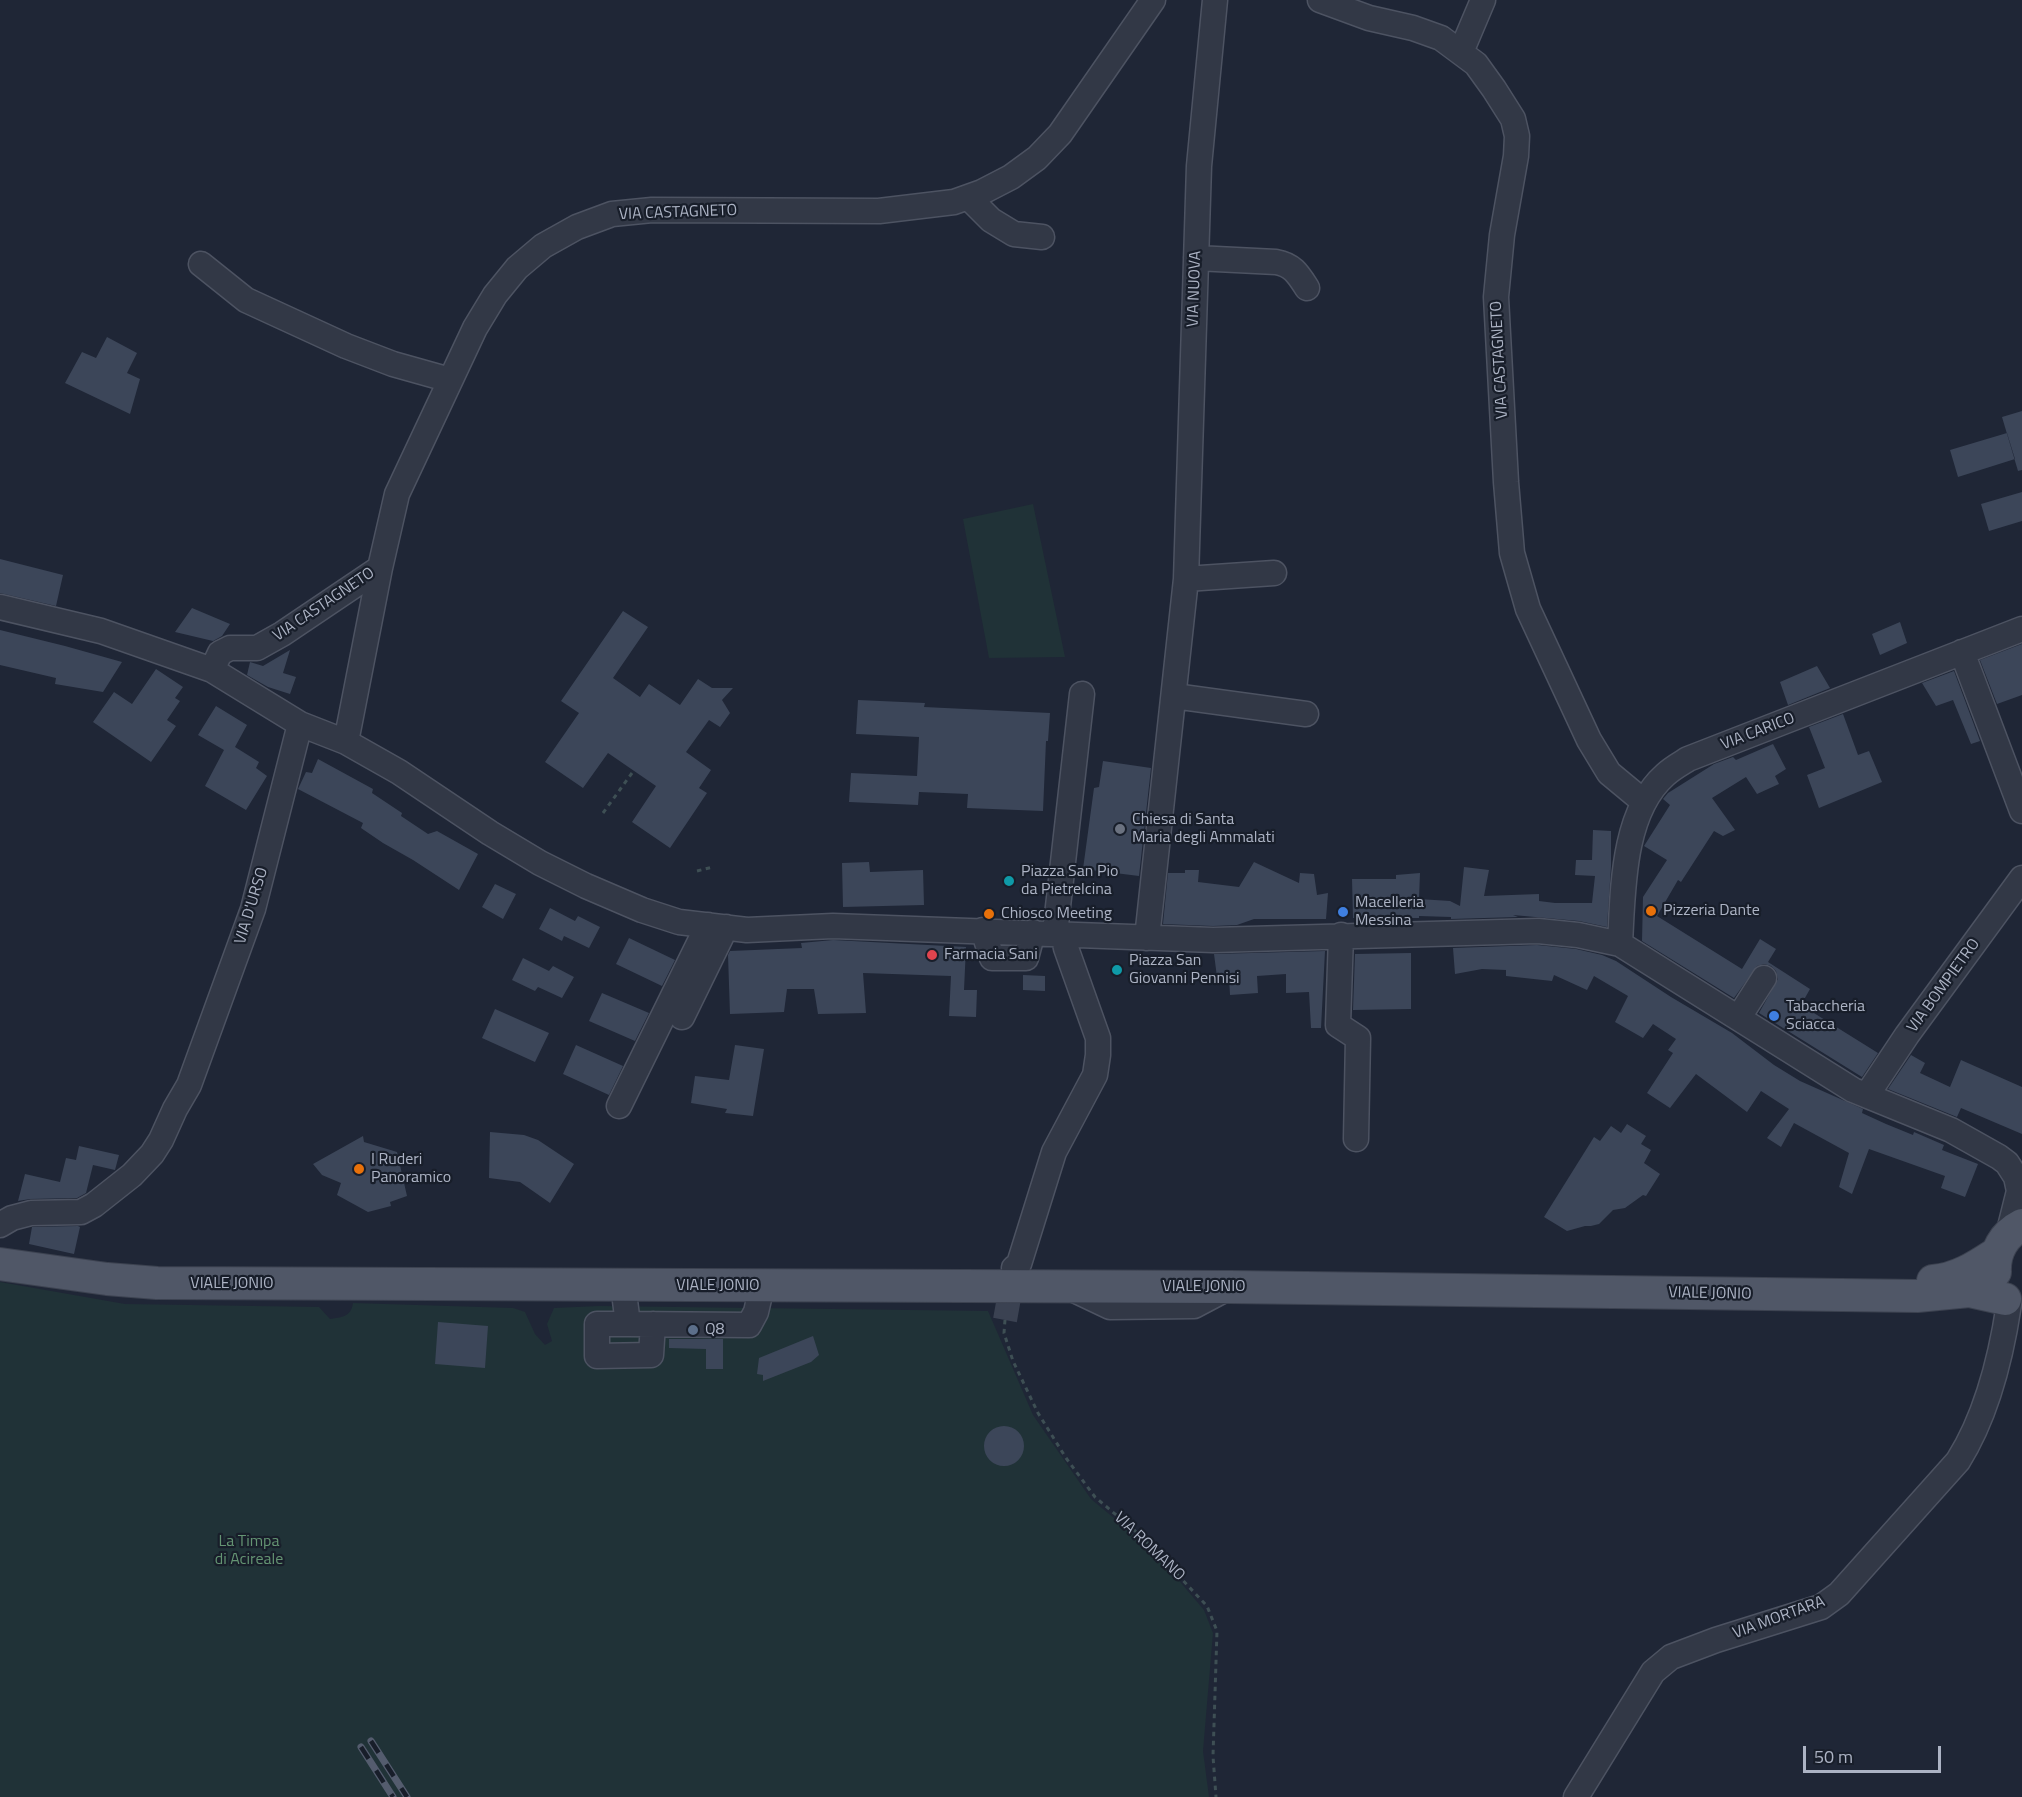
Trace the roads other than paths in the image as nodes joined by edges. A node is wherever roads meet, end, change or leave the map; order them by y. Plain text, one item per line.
1 (1153, 0) edge
2 (1215, 0) edge
3 (1320, 0) edge
4 (1483, 0) edge
5 (1461, 52) junction
6 (968, 197) junction
7 (1042, 237) dead end
8 (1196, 258) junction
9 (201, 264) dead end
10 (1307, 288) dead end
11 (450, 380) junction
12 (380, 568) junction
13 (1274, 573) dead end
14 (1186, 579) junction
15 (0, 606) edge
16 (2022, 629) edge
17 (1962, 652) junction
18 (212, 669) junction
19 (1082, 694) dead end
20 (1174, 696) junction
21 (1306, 714) dead end
22 (300, 723) junction
23 (346, 742) junction
24 (1644, 802) junction
25 (2022, 811) edge
26 (2022, 878) edge
27 (717, 926) junction
28 (1050, 932) junction
29 (1341, 935) junction
30 (1147, 938) junction
31 (1620, 944) junction
32 (1764, 978) dead end
33 (682, 1017) dead end
34 (1738, 1017) junction
35 (1867, 1095) junction
36 (619, 1106) dead end
37 (1951, 1130) junction
38 (1356, 1139) dead end
39 (2022, 1160) edge
40 (0, 1225) edge
41 (2009, 1238) edge
42 (8, 1263) edge
43 (1014, 1268) tunnel mouth
44 (622, 1285) junction
45 (762, 1286) junction
46 (1413, 1290) junction
47 (2015, 1311) edge
48 (628, 1324) junction
49 (653, 1324) junction
50 (1576, 1797) edge

1 - 6 street, VIA CASTAGNETO
2 - 8 street, VIA NUOVA
3 - 5 street, VIA CASTAGNETO
4 - 5 street
5 - 24 street, VIA CASTAGNETO
6 - 7 street
6 - 11 street, VIA CASTAGNETO
8 - 10 street
8 - 14 street, VIA NUOVA
9 - 11 street
11 - 12 street, VIA CASTAGNETO
12 - 18 street, VIA CASTAGNETO
12 - 23 street
13 - 14 street
14 - 20 street, VIA NUOVA
15 - 18 street
16 - 17 street, VIA CARICO
17 - 24 street, VIA CARICO
17 - 25 street
18 - 22 street
19 - 28 street
20 - 21 street
20 - 30 street, VIA NUOVA
22 - 23 street
22 - 40 street, VIA D'URSO
23 - 27 street
24 - 31 street, VIA CARICO
26 - 35 street, VIA BOMPIETRO
27 - 28 street
27 - 33 street
27 - 36 street
28 - 30 street
28 - 43 street
29 - 30 street
29 - 31 street
29 - 38 street
31 - 34 street
32 - 34 street
34 - 35 street
35 - 37 street
37 - 39 street
37 - 41 street
41 - 46 main road, VIALE JONIO
41 - 47 main road
42 - 44 main road, VIALE JONIO
44 - 45 main road, VIALE JONIO
44 - 48 street
45 - 46 main road, VIALE JONIO
45 - 49 street
46 - 47 main road, VIALE JONIO
47 - 50 street, VIA MORTARA
48 - 49 street
48 - 49 street

